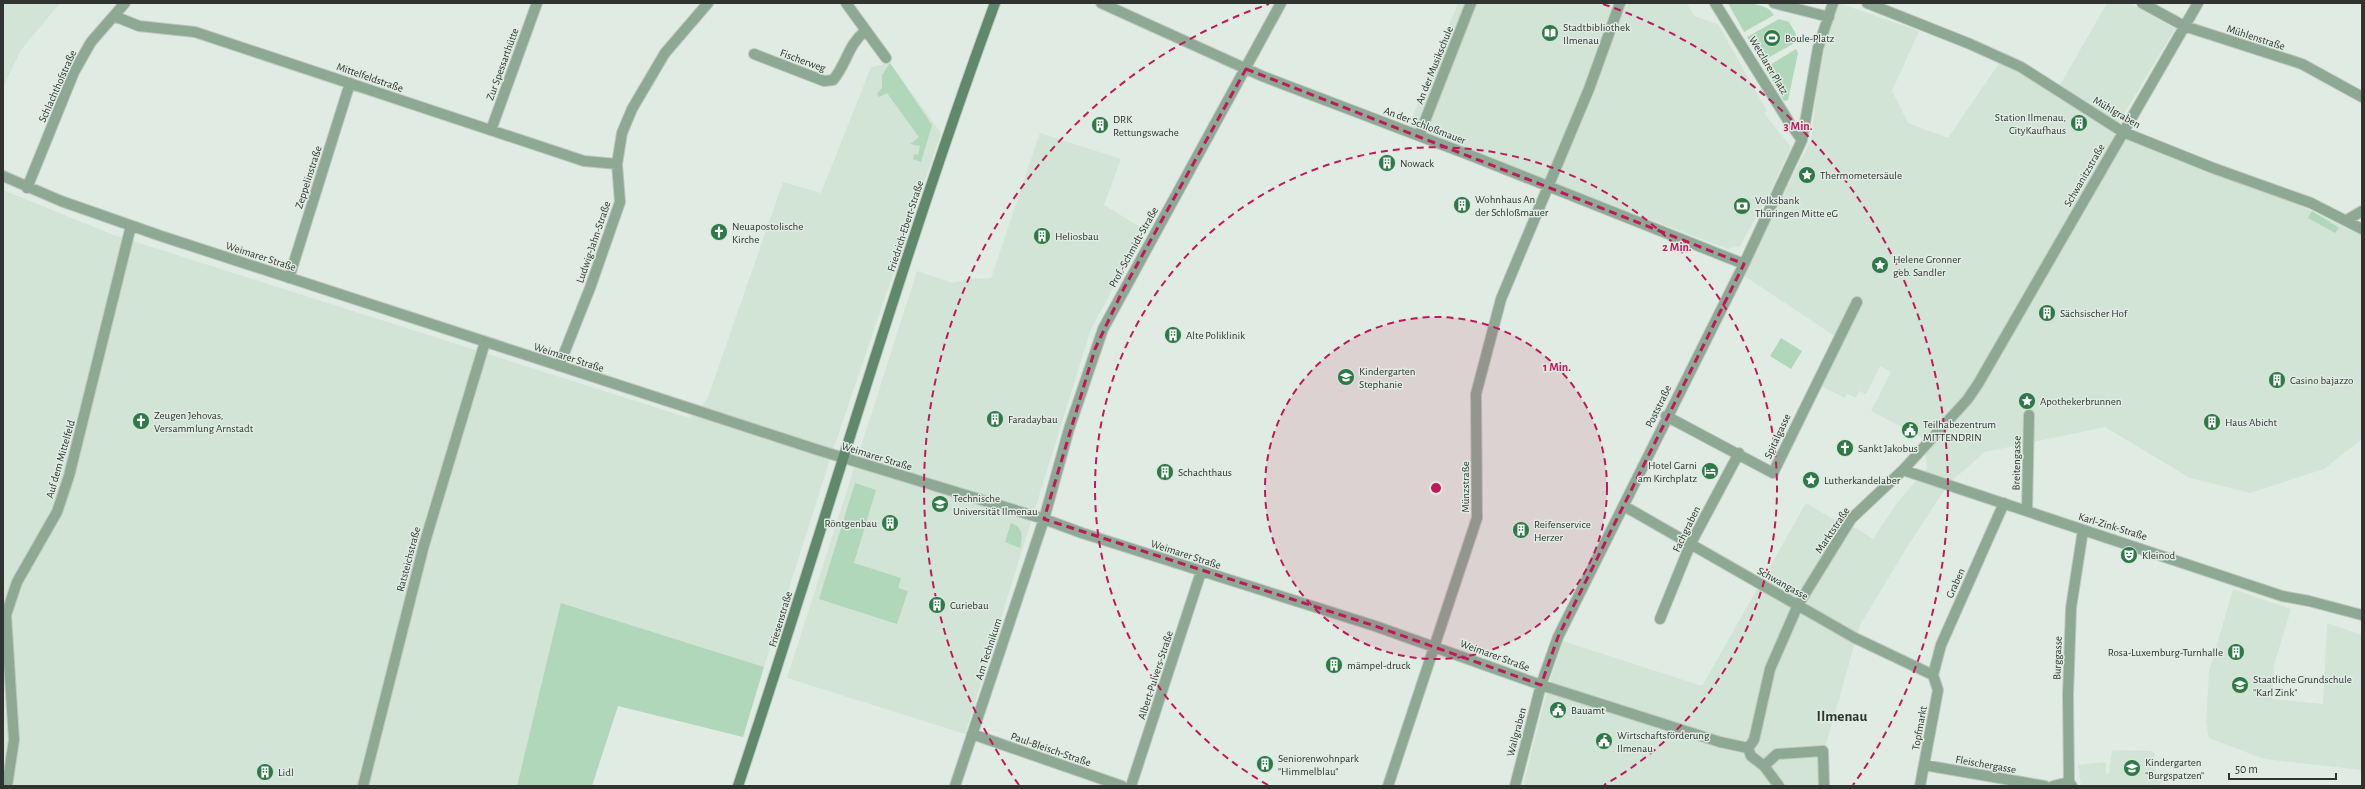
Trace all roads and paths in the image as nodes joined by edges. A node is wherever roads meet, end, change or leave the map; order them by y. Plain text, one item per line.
1 (125, 3) edge
2 (708, 3) edge
3 (846, 3) edge
4 (995, 3) edge
5 (1101, 3) edge
6 (1281, 3) edge
7 (1471, 3) edge
8 (1620, 3) edge
9 (1715, 3) edge
10 (1774, 3) edge
11 (1833, 3) edge
12 (1866, 3) edge
13 (2142, 3) edge
14 (2198, 3) edge
15 (533, 4) edge
16 (114, 16) junction
17 (1829, 17) junction
18 (2184, 26) junction
19 (865, 31) junction
20 (754, 54) dead end
21 (886, 58) dead end
22 (1246, 68) junction
23 (350, 83) junction
24 (2362, 97) edge
25 (492, 130) junction
26 (2123, 132) junction
27 (1419, 136) junction
28 (1802, 140) junction
29 (617, 164) junction
30 (3, 176) edge
31 (1549, 187) junction
32 (27, 188) junction
33 (2362, 211) edge
34 (2347, 220) junction
35 (131, 226) junction
36 (2362, 229) edge
37 (1744, 264) junction
38 (290, 278) junction
39 (1857, 302) dead end
40 (485, 342) junction
41 (1992, 360) joint
42 (559, 366) junction
43 (2029, 415) dead end
44 (1666, 416) junction
45 (1740, 453) junction
46 (842, 458) junction
47 (1903, 470) junction
48 (2004, 503) junction
49 (1624, 506) junction
50 (2027, 511) junction
51 (1044, 519) junction
52 (2083, 530) junction
53 (1690, 545) junction
54 (1201, 572) junction
55 (1798, 605) junction
56 (2362, 615) edge
57 (1660, 619) dead end
58 (1434, 646) junction
59 (1934, 675) junction
60 (1541, 685) junction
61 (972, 734) junction
62 (1748, 748) junction
63 (1924, 765) junction
64 (1764, 766) junction
65 (2070, 784) edge
66 (7, 786) edge
67 (363, 786) edge
68 (738, 786) edge
69 (955, 786) edge
70 (1122, 786) edge
71 (1131, 786) edge
72 (1388, 786) edge
73 (1515, 786) edge
74 (1778, 786) edge
75 (1824, 786) edge
76 (1920, 786) edge
77 (2045, 786) edge
78 (2053, 786) edge

1 - 16 street, Schlachthofstraße
2 - 29 street, Ludwig-Jahn-Straße
3 - 19 street
4 - 46 main road, Friedrich-Ebert-Straße
5 - 22 street, An der Schloßmauer
6 - 22 street, Prof.-Schmidt-Straße
7 - 27 street, An der Musikschule
8 - 31 street, Münzstraße
9 - 28 street, Wetzlarer Platz
10 - 17 street
11 - 17 street, Poststraße
12 - 26 street, Mühlgraben
13 - 18 street, Mühlenstraße
14 - 18 street, Schwanitzstraße
15 - 25 street, Zur Spessarthütte
16 - 23 street, Mittelfeldstraße
16 - 32 street, Schlachthofstraße
17 - 28 street, Poststraße
18 - 24 street, Mühlenstraße
18 - 26 street, Schwanitzstraße
19 - 20 street, Fischerweg
19 - 21 street
22 - 27 street, An der Schloßmauer
22 - 51 street, Prof.-Schmidt-Straße
23 - 25 street, Mittelfeldstraße
23 - 38 street, Zeppelinstraße
25 - 29 street, Mittelfeldstraße
26 - 34 street, Mühlgraben
26 - 41 street, Schwanitzstraße
27 - 31 street, An der Schloßmauer
28 - 37 street, Poststraße
29 - 42 street, Ludwig-Jahn-Straße
30 - 32 street, Weimarer Straße
31 - 37 street, An der Schloßmauer
31 - 58 street, Münzstraße
32 - 35 street, Weimarer Straße
33 - 34 street
34 - 36 street, Mühlgraben
35 - 38 street, Weimarer Straße
35 - 66 street, Auf dem Mittelfeld
37 - 44 street, Poststraße
38 - 40 street, Weimarer Straße
39 - 45 street, Spitalgasse
40 - 42 street, Weimarer Straße
40 - 67 street, Ratsteichstraße
41 - 47 street, Marktstraße
42 - 46 street, Weimarer Straße
43 - 50 street, Breitengasse
44 - 45 street, Spitalgasse
44 - 49 street, Poststraße
45 - 53 street, Fachgraben
46 - 51 street, Weimarer Straße
46 - 68 main road, Friesenstraße
47 - 48 street, Karl-Zink-Straße
47 - 55 street, Marktstraße
48 - 50 street, Karl-Zink-Straße
48 - 59 street, Graben
49 - 53 street, Schwangasse
49 - 60 street, Poststraße
50 - 52 street, Karl-Zink-Straße
51 - 54 street, Weimarer Straße
51 - 61 street, Am Technikum
52 - 56 street, Karl-Zink-Straße
52 - 65 street, Burggasse
53 - 55 street, Schwangasse
53 - 57 street, Fachgraben
54 - 58 street, Weimarer Straße
54 - 71 street, Albert-Pulvers-Straße
55 - 59 street, Schwangasse
55 - 62 street, Marktstraße
58 - 60 street, Weimarer Straße
58 - 72 street, Münzstraße
59 - 63 street, Topfmarkt
60 - 62 street, Weimarer Straße
60 - 73 street, Wallgraben
61 - 69 street, Am Technikum
61 - 70 street, Paul-Bleisch-Straße
62 - 64 street
63 - 76 street, Topfmarkt
63 - 77 street, Fleischergasse
64 - 74 street
64 - 75 street
65 - 78 street

